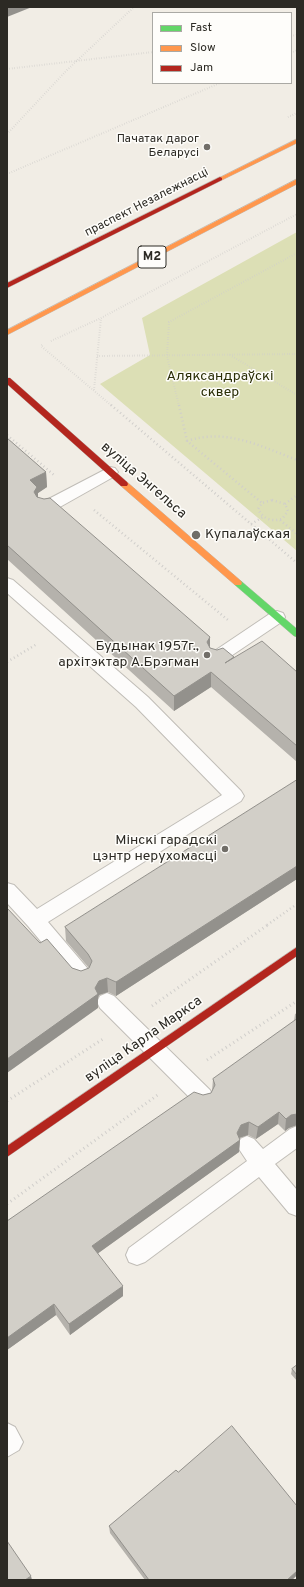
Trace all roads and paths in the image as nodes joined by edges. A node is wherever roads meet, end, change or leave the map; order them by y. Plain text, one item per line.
1 (134, 7) edge
2 (152, 52) edge
3 (77, 61) junction
4 (7, 69) edge
5 (218, 84) edge
6 (7, 134) edge
7 (297, 141) edge
8 (7, 174) edge
9 (297, 181) edge
10 (297, 214) edge
11 (297, 253) edge
12 (7, 286) edge
13 (101, 318) junction
14 (7, 333) edge
15 (297, 354) edge
16 (229, 355) junction
17 (98, 356) junction
18 (166, 356) junction
19 (7, 380) edge
20 (94, 391) junction
21 (297, 395) edge
22 (7, 435) edge
23 (187, 441) junction
24 (297, 460) edge
25 (110, 472) junction
26 (73, 492) junction
27 (297, 495) edge
28 (262, 503) junction
29 (285, 504) junction
30 (45, 508) edge
31 (263, 518) junction
32 (280, 520) junction
33 (251, 524) junction
34 (297, 534) edge
35 (297, 563) edge
36 (7, 584) edge
37 (277, 617) junction
38 (60, 630) junction
39 (297, 634) edge
40 (248, 637) junction
41 (216, 658) edge
42 (7, 662) edge
43 (7, 891) edge
44 (297, 904) edge
45 (34, 920) junction
46 (297, 951) edge
47 (81, 975) edge
48 (297, 1001) edge
49 (107, 1002) dead end
50 (129, 1023) junction
51 (156, 1048) junction
52 (183, 1076) junction
53 (203, 1098) edge
54 (7, 1101) edge
55 (297, 1136) edge
56 (247, 1146) dead end
57 (7, 1152) edge
58 (261, 1163) junction
59 (7, 1204) edge
60 (297, 1206) edge
61 (137, 1255) dead end
62 (7, 1435) edge
63 (7, 1445) edge

1 - 3 path
2 - 3 path
3 - 4 path
3 - 6 path
5 - 8 path
7 - 12 main road, праспект Незалежнасці
9 - 14 main road, М2
10 - 13 path
11 - 18 path
13 - 17 path
13 - 20 path
15 - 16 path
16 - 18 path
16 - 21 path
17 - 18 path
17 - 20 path
18 - 23 path
19 - 25 main road, вуліца Энгельса
20 - 33 path
22 - 26 path
23 - 24 path
23 - 28 path
25 - 26 lane
25 - 37 main road, вуліца Энгельса
26 - 30 lane
26 - 40 path
27 - 29 path
28 - 29 path
28 - 31 path
29 - 32 path
31 - 32 path
31 - 33 path
32 - 34 path
33 - 35 path
36 - 38 lane
37 - 39 main road, вуліца Энгельса
37 - 40 lane
38 - 42 path
38 - 45 lane
40 - 41 lane
43 - 45 lane
44 - 50 path
45 - 47 lane
46 - 51 main road, вуліца Карла Маркса
48 - 52 path
49 - 50 lane
50 - 51 lane
50 - 54 path
51 - 52 lane
51 - 57 main road, вуліца Карла Маркса
52 - 53 lane
52 - 59 path
55 - 58 lane
56 - 58 lane
58 - 60 lane
58 - 61 lane
62 - 63 lane

